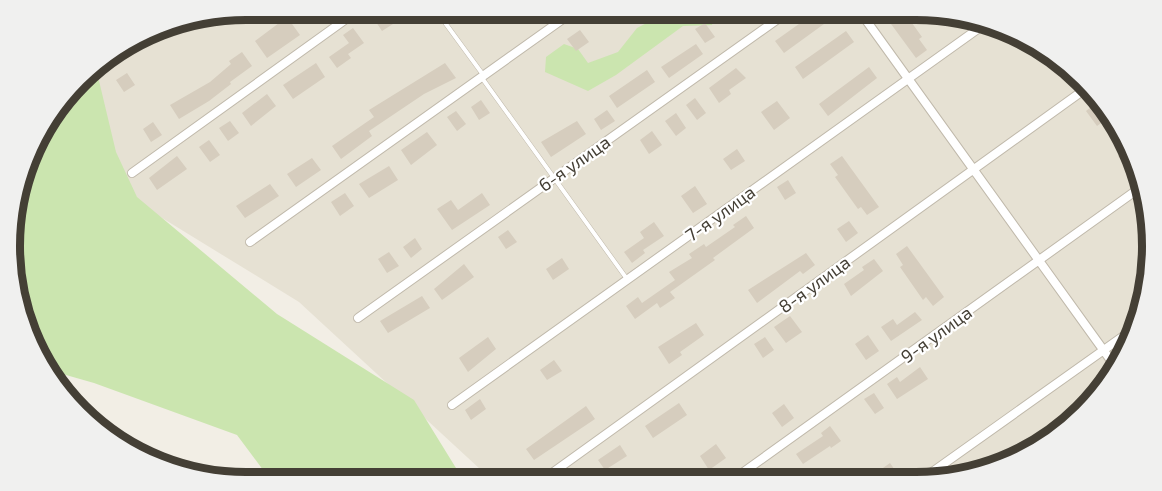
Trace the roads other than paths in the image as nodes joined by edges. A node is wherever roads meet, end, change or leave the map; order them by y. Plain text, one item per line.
1 (345, 20) edge
2 (443, 20) edge
3 (561, 20) edge
4 (777, 20) edge
5 (866, 20) edge
6 (979, 28) edge
7 (482, 76) junction
8 (908, 79) junction
9 (1082, 92) edge
10 (974, 170) junction
11 (132, 172) dead end
12 (554, 178) junction
13 (1136, 191) edge
14 (250, 242) dead end
15 (1039, 260) junction
16 (627, 280) junction
17 (358, 318) dead end
18 (1123, 336) edge
19 (1104, 350) junction
20 (1111, 360) edge
21 (452, 405) dead end
22 (934, 471) edge
23 (554, 472) edge
24 (744, 472) edge

1 - 11 street
2 - 7 lane
3 - 7 street
4 - 12 street, 6-я улица
5 - 8 street
6 - 8 street, 7-я улица
7 - 12 lane
7 - 14 street
8 - 10 street
8 - 16 street, 7-я улица
9 - 10 street, 8-я улица
10 - 15 street
10 - 23 street, 8-я улица
12 - 16 lane
12 - 17 street, 6-я улица
13 - 15 street, 9-я улица
15 - 19 street
15 - 24 street, 9-я улица
16 - 21 street, 7-я улица
18 - 19 street
19 - 20 street
19 - 22 street

